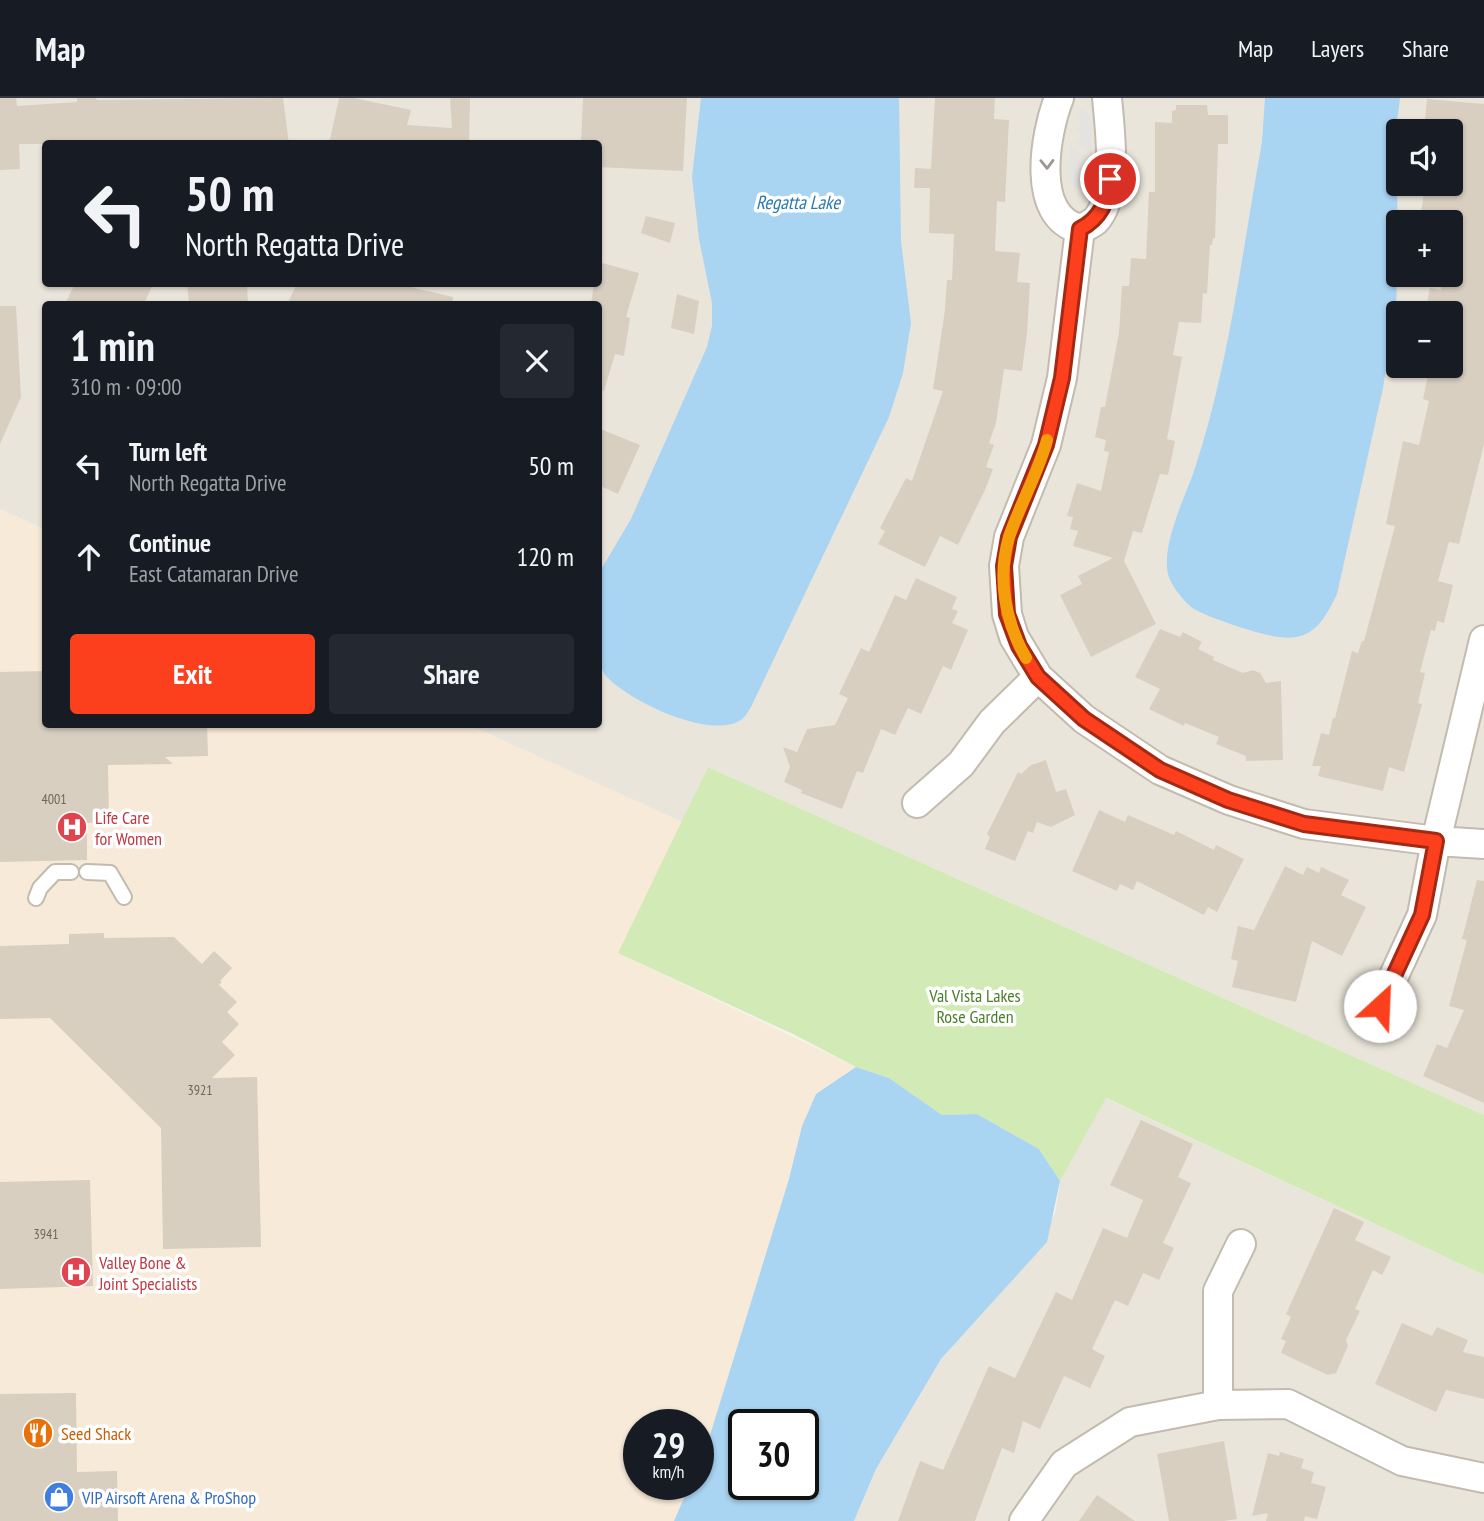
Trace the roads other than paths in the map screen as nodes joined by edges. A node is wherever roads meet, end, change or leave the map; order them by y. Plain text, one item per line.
1 (1059, 98) edge
2 (1107, 98) edge
3 (1080, 229) junction
4 (1484, 640) edge
5 (1038, 677) junction
6 (918, 803) dead end
7 (1436, 841) junction
8 (1484, 844) edge
9 (87, 872) dead end
10 (71, 873) dead end
11 (124, 897) dead end
12 (36, 898) dead end
13 (1380, 1006) dead end
14 (1241, 1244) dead end
15 (1218, 1405) junction
16 (1484, 1478) edge
17 (1024, 1521) edge

1 -> 3 street
2 - 3 street
3 - 5 street
4 - 7 street
5 - 6 street
5 - 7 street
7 - 8 street
7 - 13 street
9 - 11 lane
10 - 12 lane
14 - 15 street
15 - 16 street
15 - 17 street

